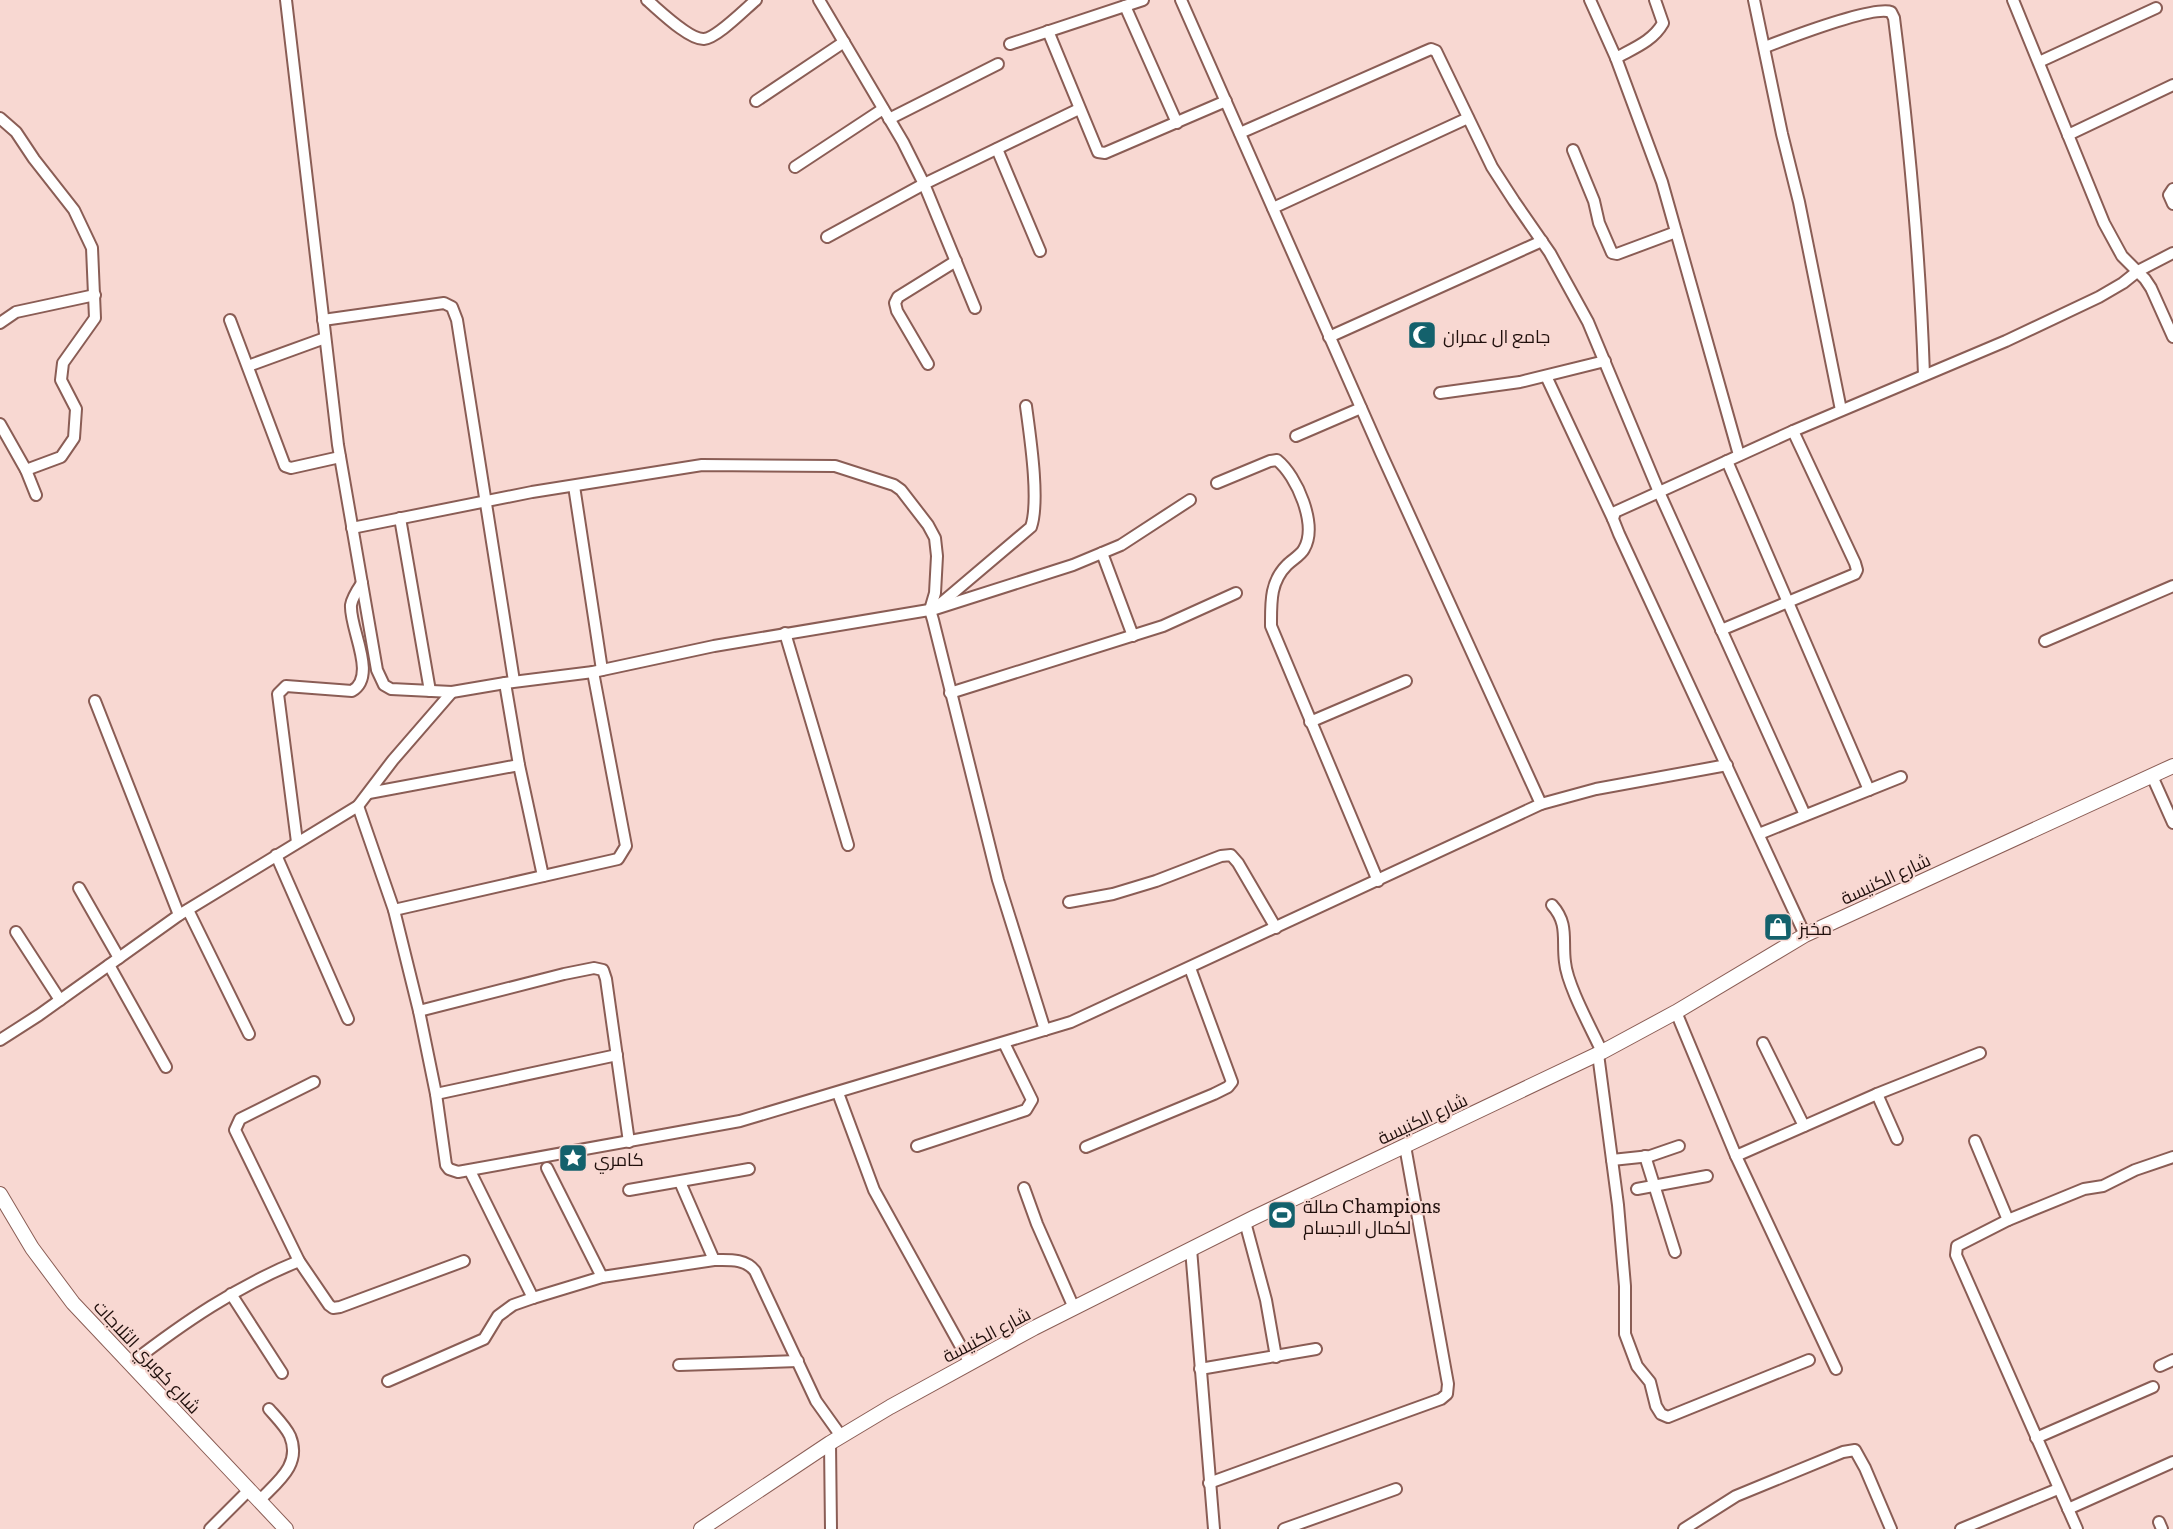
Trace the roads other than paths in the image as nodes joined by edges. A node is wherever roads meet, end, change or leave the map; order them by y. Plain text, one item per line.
1 (286, 0) edge
2 (647, 0) edge
3 (756, 0) edge
4 (819, 0) edge
5 (1143, 0) edge
6 (1181, 0) edge
7 (1590, 0) edge
8 (1655, 0) edge
9 (1754, 0) edge
10 (2013, 0) edge
11 (1125, 6) junction
12 (2156, 8) dead end
13 (1048, 31) junction
14 (844, 42) junction
15 (1010, 44) dead end
16 (1765, 47) junction
17 (1616, 58) junction
18 (2039, 62) junction
19 (998, 64) dead end
20 (2173, 85) edge
21 (756, 101) dead end
22 (1226, 101) junction
23 (1079, 109) junction
24 (886, 114) junction
25 (0, 118) edge
26 (1468, 118) junction
27 (1177, 123) junction
28 (1240, 133) junction
29 (2068, 135) junction
30 (997, 149) junction
31 (1573, 150) dead end
32 (795, 167) dead end
33 (924, 184) junction
34 (2173, 189) edge
35 (2173, 204) edge
36 (1273, 208) junction
37 (1676, 232) junction
38 (827, 237) dead end
39 (1542, 241) junction
40 (1040, 251) dead end
41 (2173, 253) edge
42 (956, 261) junction
43 (2138, 272) junction
44 (95, 295) junction
45 (975, 308) dead end
46 (230, 320) dead end
47 (323, 320) junction
48 (0, 323) edge
49 (1329, 337) junction
50 (2173, 337) edge
51 (325, 338) junction
52 (1605, 361) junction
53 (928, 364) dead end
54 (248, 366) junction
55 (1924, 375) junction
56 (1546, 376) junction
57 (1440, 393) dead end
58 (1026, 406) dead end
59 (1361, 408) junction
60 (1841, 410) junction
61 (0, 424) edge
62 (1793, 431) junction
63 (1296, 436) dead end
64 (1739, 455) junction
65 (340, 457) junction
66 (1727, 461) junction
67 (26, 470) junction
68 (1217, 483) dead end
69 (574, 486) junction
70 (1659, 492) junction
71 (36, 495) dead end
72 (1190, 500) dead end
73 (487, 501) junction
74 (400, 518) junction
75 (1613, 519) junction
76 (352, 528) junction
77 (1102, 553) junction
78 (362, 583) junction
79 (2173, 586) edge
80 (1236, 593) dead end
81 (1788, 604) junction
82 (933, 610) junction
83 (1721, 630) junction
84 (785, 633) junction
85 (1133, 636) junction
86 (2045, 641) dead end
87 (598, 671) junction
88 (1406, 681) dead end
89 (510, 682) junction
90 (430, 691) junction
91 (452, 692) junction
92 (950, 693) junction
93 (95, 701) dead end
94 (1310, 722) junction
95 (519, 765) junction
96 (1727, 765) junction
97 (2173, 766) edge
98 (2152, 776) junction
99 (1901, 777) dead end
100 (1869, 790) junction
101 (369, 793) junction
102 (1541, 804) junction
103 (358, 806) junction
104 (1805, 815) junction
105 (2173, 823) edge
106 (1759, 834) junction
107 (297, 842) junction
108 (848, 845) dead end
109 (276, 855) junction
110 (543, 876) junction
111 (1378, 880) junction
112 (79, 888) dead end
113 (1069, 902) dead end
114 (1552, 905) dead end
115 (394, 910) junction
116 (183, 913) junction
117 (1276, 928) junction
118 (16, 932) dead end
119 (1804, 934) junction
120 (119, 958) junction
121 (109, 965) junction
122 (1190, 968) junction
123 (60, 1000) junction
124 (419, 1011) junction
125 (1676, 1012) junction
126 (348, 1019) dead end
127 (1045, 1030) junction
128 (249, 1034) dead end
129 (0, 1040) edge
130 (1004, 1042) junction
131 (1763, 1043) dead end
132 (1600, 1053) junction
133 (1980, 1053) dead end
134 (617, 1055) junction
135 (166, 1067) dead end
136 (314, 1082) dead end
137 (838, 1093) junction
138 (436, 1094) junction
139 (1877, 1094) junction
140 (1804, 1126) junction
141 (1897, 1139) dead end
142 (1975, 1141) dead end
143 (629, 1142) junction
144 (917, 1146) dead end
145 (1405, 1146) junction
146 (1679, 1146) dead end
147 (1086, 1147) dead end
148 (1645, 1156) junction
149 (1736, 1156) junction
150 (2173, 1157) edge
151 (1612, 1160) junction
152 (547, 1168) dead end
153 (749, 1169) dead end
154 (470, 1171) junction
155 (1707, 1176) dead end
156 (680, 1182) junction
157 (1654, 1186) junction
158 (1024, 1188) dead end
159 (1637, 1189) dead end
160 (629, 1190) dead end
161 (0, 1194) edge
162 (2008, 1220) junction
163 (1245, 1222) junction
164 (1191, 1249) junction
165 (1675, 1252) dead end
166 (714, 1260) junction
167 (299, 1261) junction
168 (464, 1261) dead end
169 (602, 1277) junction
170 (231, 1294) junction
171 (533, 1298) junction
172 (1074, 1308) junction
173 (1316, 1349) dead end
174 (1276, 1356) junction
175 (1809, 1360) dead end
176 (2173, 1360) edge
177 (798, 1361) junction
178 (970, 1363) junction
179 (130, 1364) junction
180 (679, 1365) dead end
181 (2160, 1366) dead end
182 (1200, 1369) junction
183 (1836, 1369) dead end
184 (282, 1373) dead end
185 (388, 1381) dead end
186 (2152, 1387) dead end
187 (269, 1409) dead end
188 (2036, 1438) junction
189 (836, 1439) junction
190 (2173, 1462) edge
191 (1209, 1483) junction
192 (2058, 1489) junction
193 (1396, 1490) dead end
194 (254, 1496) junction
195 (2068, 1509) junction
196 (210, 1529) edge
197 (286, 1529) edge
198 (701, 1529) edge
199 (831, 1529) edge
200 (1214, 1529) edge
201 (1284, 1529) edge
202 (1684, 1529) edge
203 (1890, 1529) edge
204 (1961, 1529) edge
205 (2077, 1529) edge

1 - 47 street
2 - 3 street
4 - 14 street
5 - 11 street
6 - 22 street
7 - 17 street
8 - 17 street
9 - 16 street
10 - 18 street
11 - 13 street
11 - 27 street
12 - 18 street
13 - 15 street
13 - 23 street
14 - 21 street
14 - 24 street
16 - 55 street
16 - 60 street
17 - 37 street
18 - 29 street
19 - 24 street
20 - 29 street
22 - 27 street
22 - 28 street
23 - 27 street
23 - 30 street
24 - 32 street
24 - 33 street
25 - 44 street
26 - 28 street
26 - 36 street
26 - 39 street
28 - 36 street
29 - 43 street
30 - 33 street
30 - 40 street
31 - 37 street
33 - 38 street
33 - 42 street
34 - 35 street
36 - 49 street
37 - 64 street
39 - 49 street
39 - 52 street
41 - 43 street
42 - 45 street
42 - 53 street
43 - 50 street
43 - 55 street
44 - 48 street
44 - 67 street
46 - 54 street
47 - 51 street
47 - 73 street
49 - 59 street
51 - 54 street
51 - 65 street
52 - 56 street
52 - 70 street
54 - 65 street
55 - 60 street
56 - 57 street
56 - 75 street
58 - 82 street
59 - 63 street
59 - 102 street
60 - 62 street
61 - 67 street
62 - 64 street
62 - 81 street
64 - 66 street
65 - 76 street
66 - 70 street
66 - 81 street
67 - 71 street
68 - 94 street
69 - 73 street
69 - 82 street
69 - 87 street
70 - 75 street
70 - 83 street
72 - 77 street
73 - 74 street
73 - 89 street
74 - 76 street
74 - 90 street
75 - 96 street
76 - 78 street
77 - 82 street
77 - 85 street
78 - 90 street
78 - 107 street
79 - 86 street
80 - 85 street
81 - 83 street
81 - 100 street
82 - 84 street
82 - 92 street
83 - 104 street
84 - 87 street
84 - 108 street
85 - 92 street
87 - 89 street
87 - 110 street
88 - 94 street
89 - 91 street
89 - 95 street
90 - 91 street
91 - 101 street
92 - 127 street
93 - 116 street
94 - 111 street
95 - 101 street
95 - 110 street
96 - 102 street
96 - 106 street
97 - 98 main road, شارع الكنيسة
98 - 105 street
98 - 119 main road, شارع الكنيسة
99 - 100 street
100 - 104 street
101 - 103 street
102 - 111 street
103 - 107 street
103 - 115 street
104 - 106 street
106 - 119 street
107 - 109 street
109 - 116 street
109 - 126 street
110 - 115 street
111 - 117 street
112 - 120 street
113 - 117 street
114 - 132 street
115 - 124 street
116 - 120 street
116 - 128 street
117 - 122 street
118 - 123 street
119 - 125 main road, شارع الكنيسة
120 - 121 street
121 - 123 street
121 - 135 street
122 - 127 street
122 - 147 street
123 - 129 street
124 - 134 street
124 - 138 street
125 - 132 main road, شارع الكنيسة
125 - 149 street
127 - 130 street
130 - 137 street
130 - 144 street
131 - 140 street
132 - 145 main road, شارع الكنيسة
132 - 151 street
133 - 139 street
134 - 138 street
134 - 143 street
136 - 167 street
137 - 143 street
137 - 178 street
138 - 154 street
139 - 140 street
139 - 141 street
140 - 149 street
142 - 162 street
143 - 154 street
145 - 163 main road, شارع الكنيسة
145 - 191 street
146 - 148 street
148 - 151 street
148 - 157 street
149 - 183 street
150 - 162 street
151 - 175 street
152 - 169 street
153 - 156 street
154 - 171 street
155 - 157 street
156 - 160 street
156 - 166 street
157 - 159 street
157 - 165 street
158 - 172 street
161 - 179 main road, شارع كوبري الثلاجات
162 - 188 street
163 - 164 main road, شارع الكنيسة
163 - 174 street
164 - 172 main road, شارع الكنيسة
164 - 182 street
166 - 169 street
166 - 177 street
167 - 168 street
167 - 170 street
169 - 171 street
170 - 179 street
170 - 184 street
171 - 185 street
172 - 178 main road, شارع الكنيسة
173 - 174 street
174 - 182 street
176 - 181 street
177 - 180 street
177 - 189 street
178 - 189 main road, شارع الكنيسة
179 - 194 main road, شارع كوبري الثلاجات
182 - 191 street
186 - 188 street
187 - 194 street
188 - 192 street
189 - 198 main road, شارع الكنيسة
189 - 199 street
190 - 195 street
191 - 200 street
192 - 195 street
192 - 204 street
193 - 201 street
194 - 196 street
194 - 197 main road, شارع كوبري الثلاجات
195 - 205 street
202 - 203 street

